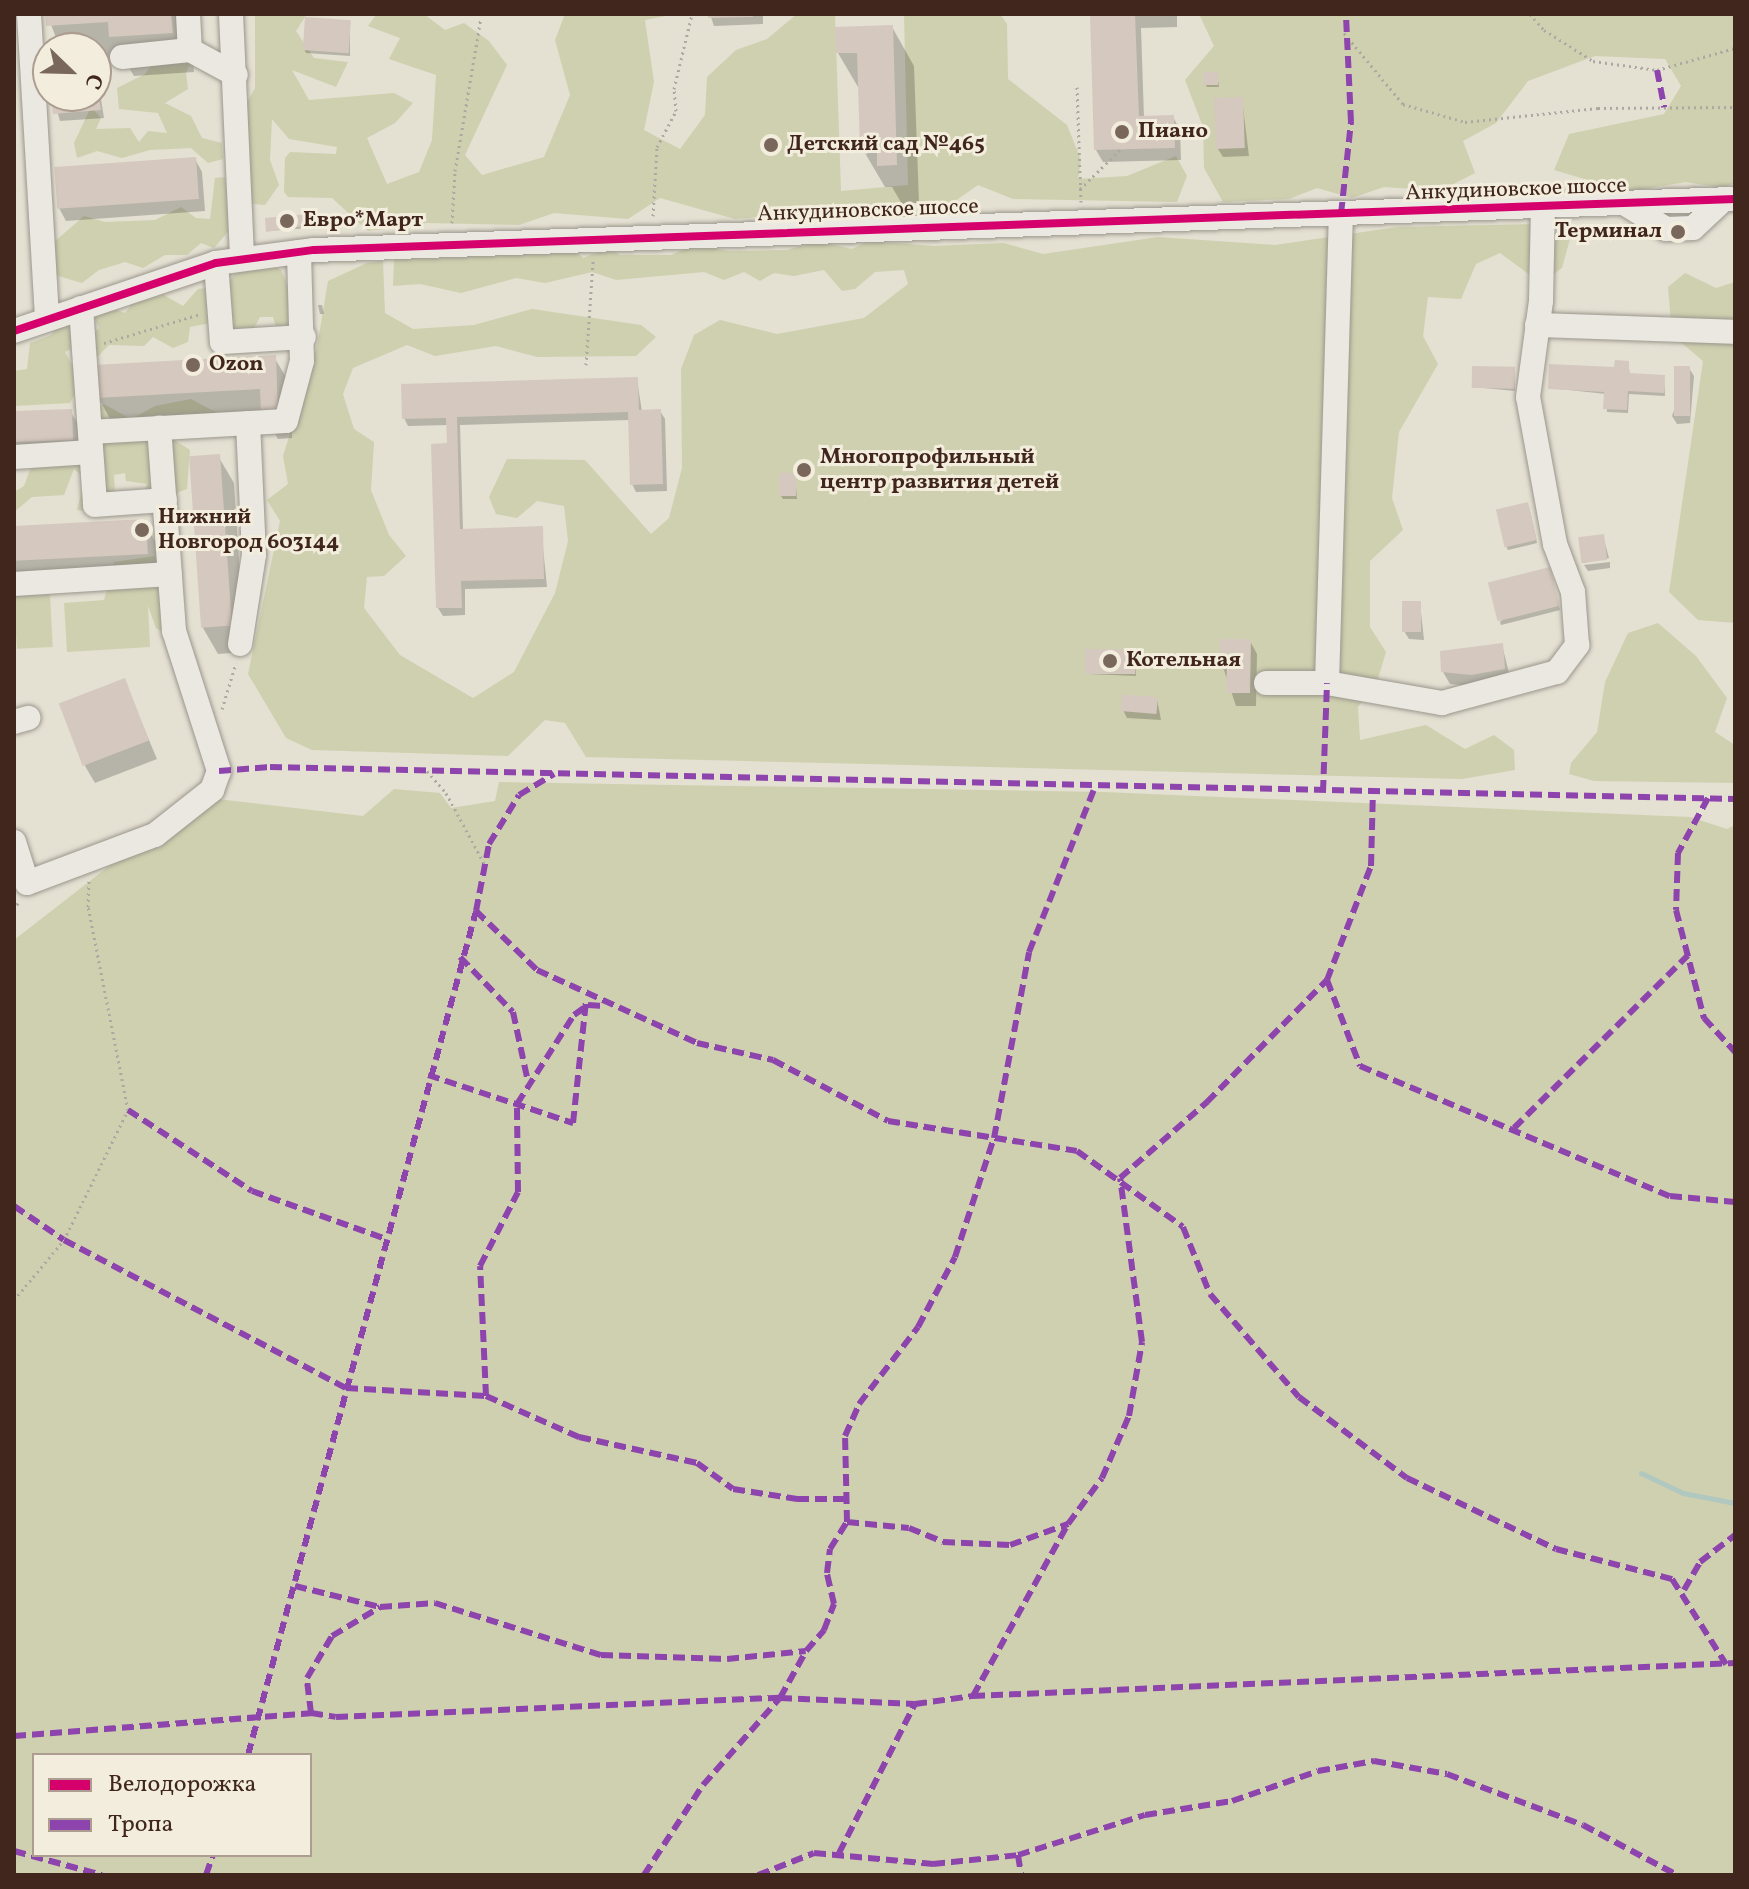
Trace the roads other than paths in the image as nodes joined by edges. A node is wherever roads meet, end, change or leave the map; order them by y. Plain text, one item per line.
1 (29, 14) edge
2 (188, 14) edge
3 (231, 14) edge
4 (190, 50) junction
5 (122, 57) dead end
6 (236, 75) junction
7 (24, 96) edge
8 (1729, 200) edge
9 (1543, 207) junction
10 (1341, 214) junction
11 (299, 252) junction
12 (242, 258) junction
13 (216, 263) junction
14 (81, 308) junction
15 (47, 318) junction
16 (1537, 325) junction
17 (14, 331) edge
18 (1735, 332) edge
19 (304, 337) junction
20 (248, 423) junction
21 (159, 428) junction
22 (91, 442) junction
23 (14, 457) edge
24 (165, 500) junction
25 (170, 574) junction
26 (14, 584) edge
27 (240, 644) road end
28 (1266, 683) dead end
29 (1327, 683) junction
30 (14, 842) edge

1 - 7 street
2 - 4 street
3 - 6 street
4 - 5 street
4 - 6 street
6 - 12 street
7 - 15 street
8 - 9 street, Анкудиновское шоссе
9 - 10 street, Анкудиновское шоссе
9 - 16 street
10 - 11 street, Анкудиновское шоссе
10 - 29 street
11 - 12 street, Анкудиновское шоссе
11 - 19 street
12 - 13 street, Анкудиновское шоссе
13 - 14 street, Анкудиновское шоссе
13 - 19 street
14 - 15 street, Анкудиновское шоссе
14 - 22 street
15 - 17 street, Анкудиновское шоссе
16 - 18 street
16 - 29 street
19 - 20 street
20 - 21 street
20 - 27 street
21 - 22 street
21 - 24 street
22 - 23 street
22 - 24 street
24 - 25 street
25 - 26 street
25 - 30 street
28 - 29 street

